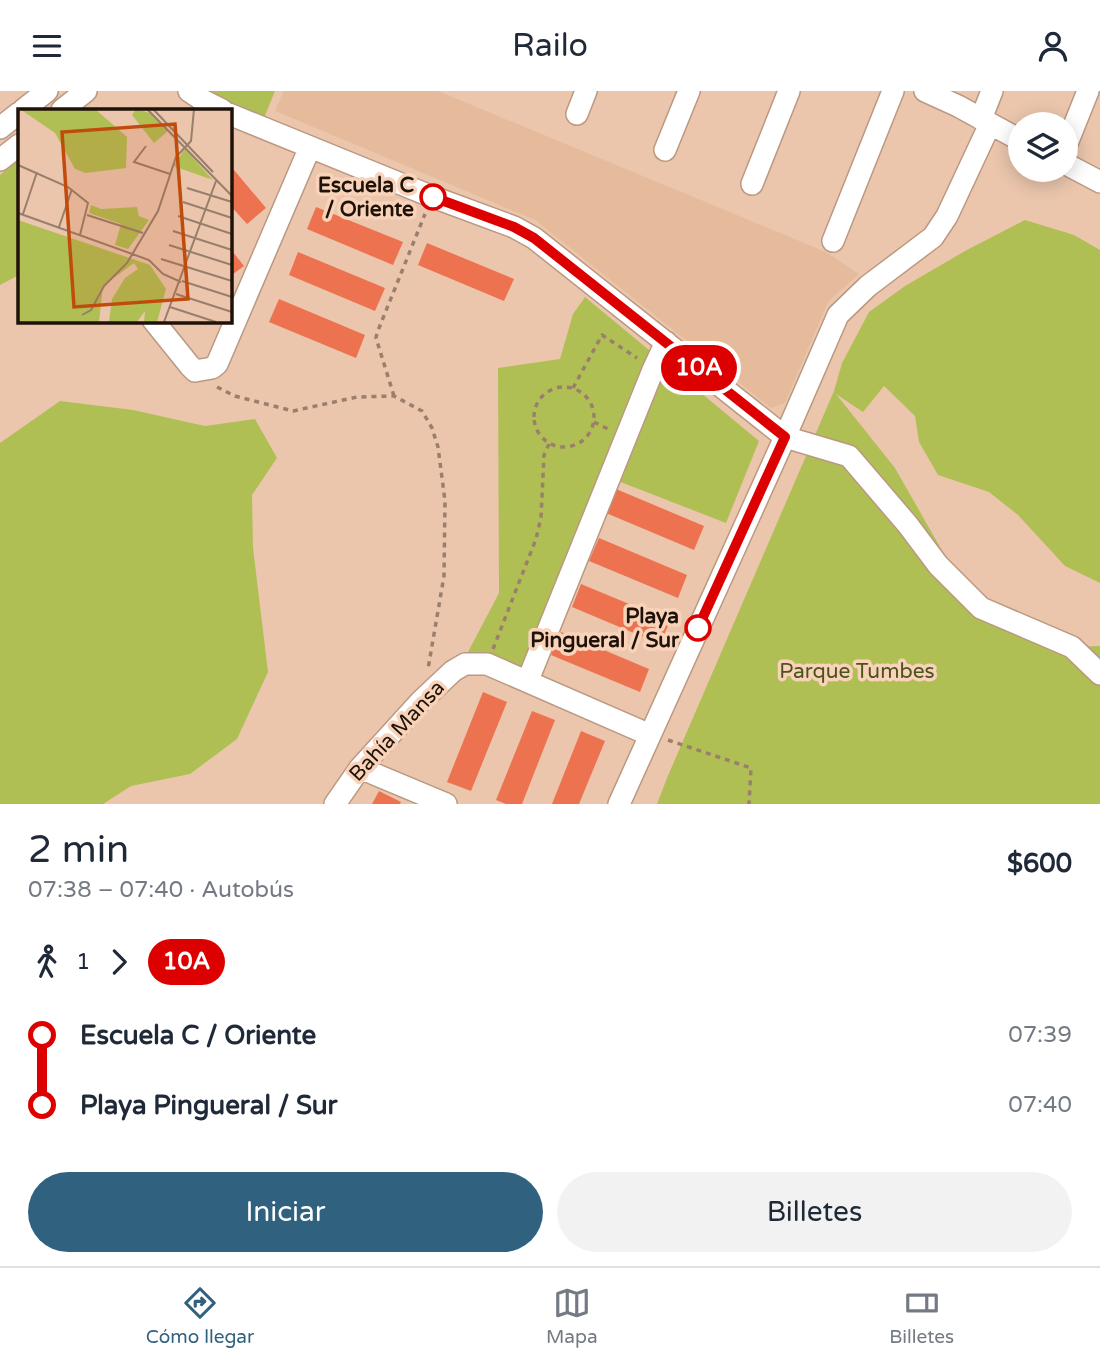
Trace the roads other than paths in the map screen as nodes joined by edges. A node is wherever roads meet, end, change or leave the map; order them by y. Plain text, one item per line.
1 (47, 91) edge
2 (86, 91) edge
3 (189, 91) edge
4 (586, 91) edge
5 (689, 91) edge
6 (789, 91) edge
7 (893, 91) edge
8 (925, 91) edge
9 (992, 91) edge
10 (1088, 91) edge
11 (25, 109) edge
12 (63, 109) edge
13 (220, 109) edge
14 (18, 114) edge
15 (577, 114) dead end
16 (231, 115) edge
17 (1078, 116) edge
18 (985, 121) junction
19 (0, 128) edge
20 (1008, 133) edge
21 (18, 146) edge
22 (310, 147) junction
23 (665, 150) dead end
24 (0, 160) edge
25 (1078, 170) edge
26 (1100, 182) edge
27 (752, 184) dead end
28 (833, 241) dead end
29 (155, 322) edge
30 (666, 342) junction
31 (785, 437) junction
32 (1100, 674) edge
33 (528, 680) junction
34 (650, 735) junction
35 (360, 768) junction
36 (335, 804) edge
37 (446, 804) edge
38 (619, 804) edge

1 - 11 street
2 - 12 street
3 - 13 street
4 - 15 street
5 - 23 street
6 - 27 street
7 - 28 street
8 - 18 street
9 - 18 street
10 - 17 street
14 - 19 street
16 - 22 street
18 - 20 street
18 - 31 street
21 - 24 street
22 - 29 street
22 - 30 street
25 - 26 street
30 - 31 street
30 - 33 street
31 - 32 street
31 - 34 street
33 - 34 street
33 - 35 street, Bahía Mansa
34 - 38 street
35 - 36 street, Bahía Mansa
35 - 37 street

